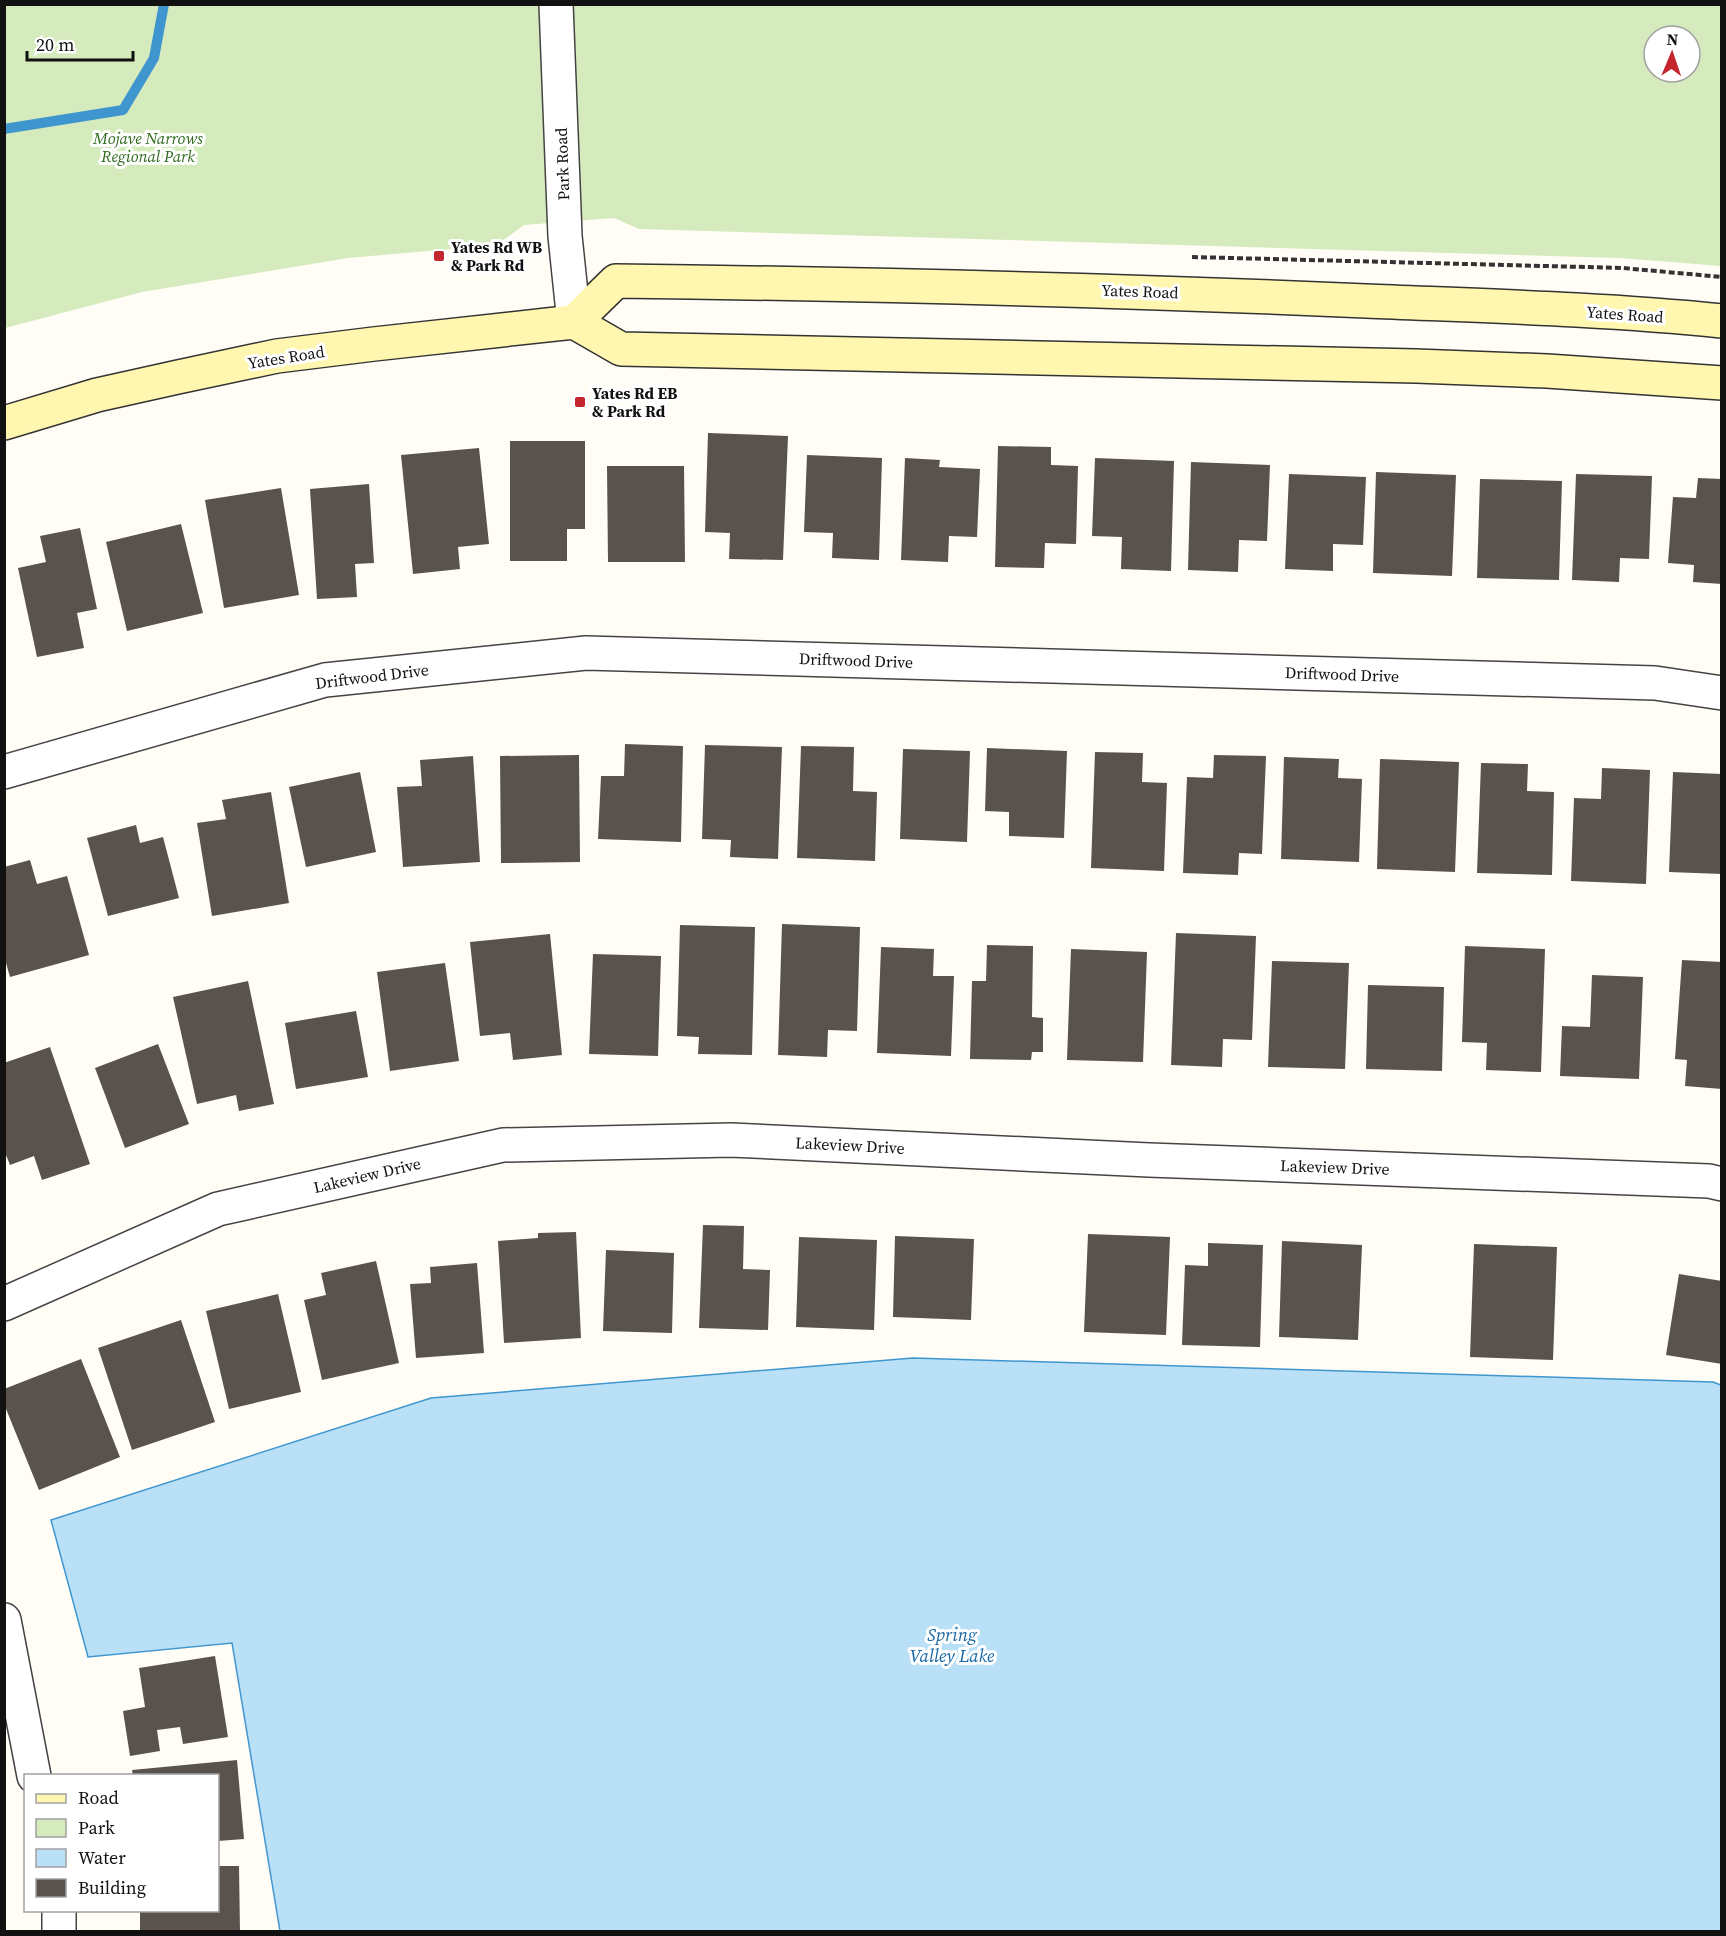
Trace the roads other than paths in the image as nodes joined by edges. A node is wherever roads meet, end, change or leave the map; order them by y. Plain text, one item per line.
1 (556, 4) edge
2 (1722, 321) edge
3 (574, 322) junction
4 (1722, 383) edge
5 (4, 423) edge
6 (1722, 693) edge
7 (4, 772) edge
8 (1722, 1184) edge
9 (4, 1304) edge
10 (4, 1620) edge
11 (34, 1774) edge
12 (59, 1912) edge
13 (59, 1932) edge

1 - 3 street, Park Road
2 - 3 main road, Yates Road
3 - 4 main road
3 - 5 main road, Yates Road
6 - 7 street, Driftwood Drive
8 - 9 street, Lakeview Drive
10 - 11 street
12 - 13 street

